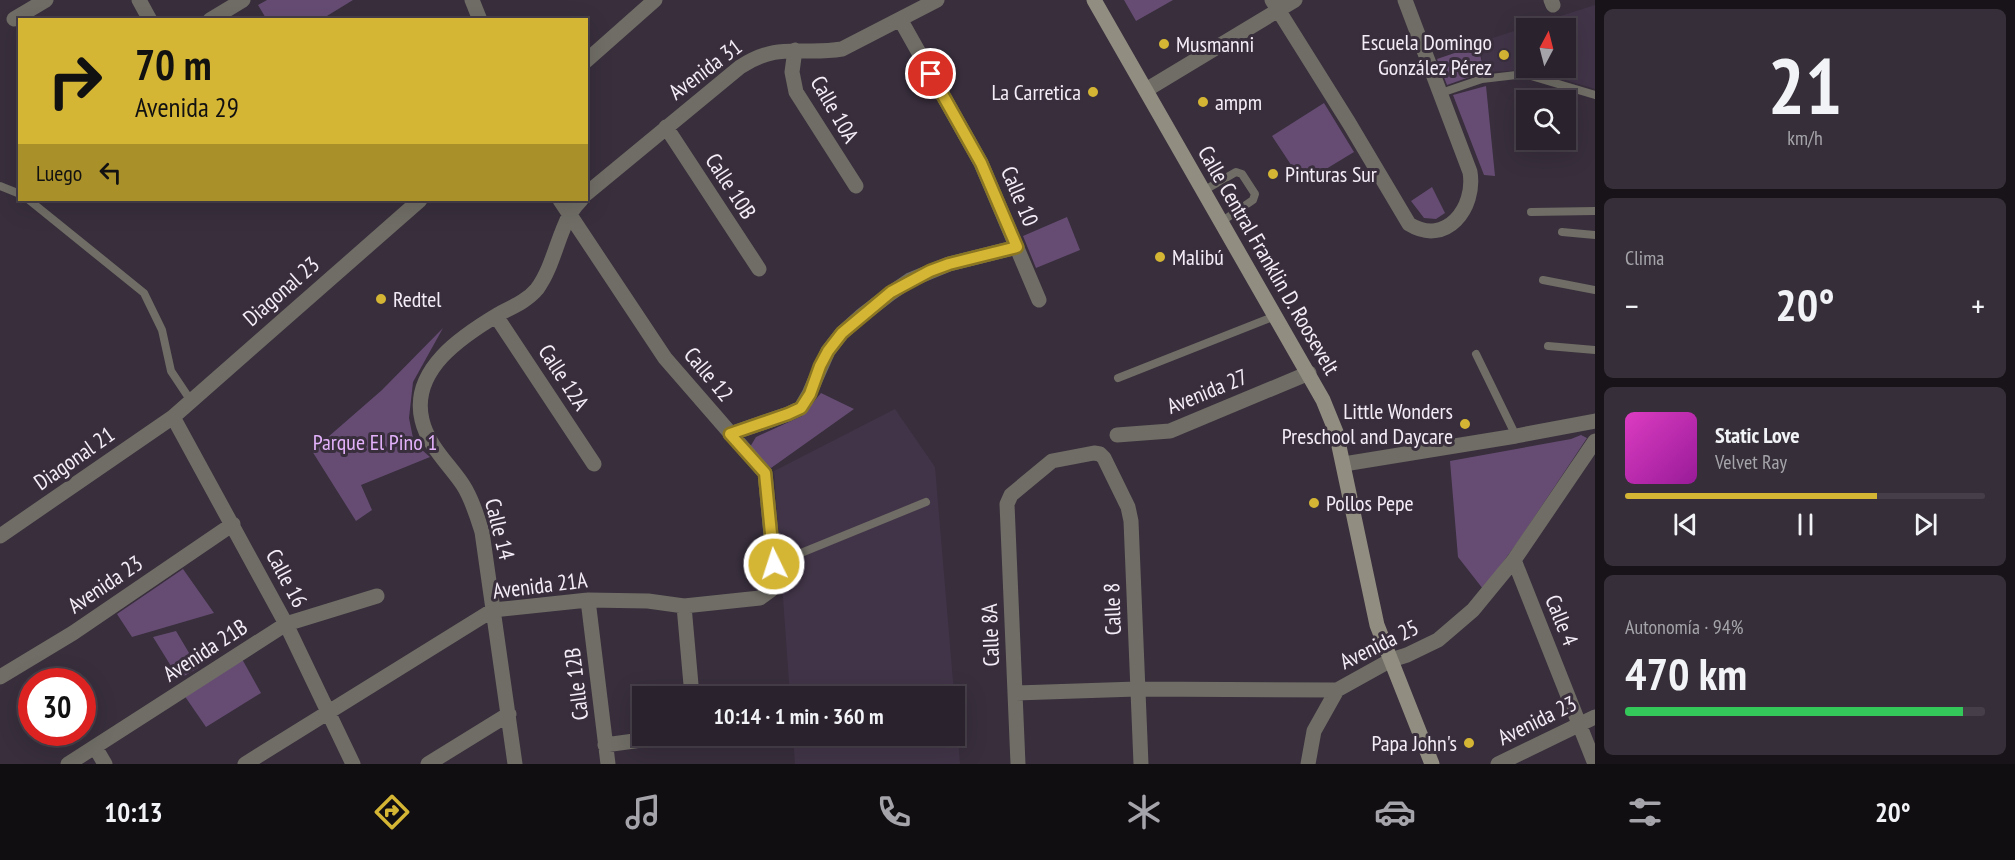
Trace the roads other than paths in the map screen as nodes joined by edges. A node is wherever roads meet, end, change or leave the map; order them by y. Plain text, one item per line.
1 (46, 0) edge
2 (139, 0) edge
3 (243, 0) edge
4 (471, 0) edge
5 (656, 0) edge
6 (937, 0) edge
7 (1094, 0) edge
8 (1295, 0) edge
9 (1406, 0) edge
10 (1275, 5) edge
11 (149, 18) edge
12 (213, 18) edge
13 (479, 18) edge
14 (14, 19) dead end
15 (900, 19) junction
16 (795, 50) junction
17 (588, 58) edge
18 (1146, 90) junction
19 (1441, 93) junction
20 (1595, 95) edge
21 (666, 127) junction
22 (0, 186) edge
23 (856, 186) dead end
24 (1203, 191) junction
25 (588, 192) edge
26 (18, 193) edge
27 (30, 201) edge
28 (419, 201) edge
29 (561, 201) edge
30 (580, 201) edge
31 (1595, 211) edge
32 (1531, 212) dead end
33 (570, 215) junction
34 (1221, 222) junction
35 (1562, 232) dead end
36 (1595, 234) edge
37 (1017, 247) junction
38 (759, 269) dead end
39 (1543, 280) dead end
40 (1595, 290) edge
41 (1039, 300) dead end
42 (496, 316) junction
43 (1275, 316) junction
44 (1548, 346) dead end
45 (1595, 350) edge
46 (1476, 354) dead end
47 (1309, 373) junction
48 (1118, 378) dead end
49 (190, 401) junction
50 (173, 417) junction
51 (1595, 421) edge
52 (730, 434) junction
53 (1117, 435) dead end
54 (1516, 436) junction
55 (1594, 444) edge
56 (594, 464) dead end
57 (1344, 464) junction
58 (926, 502) dead end
59 (1007, 504) joint
60 (232, 525) junction
61 (0, 537) edge
62 (1514, 560) junction
63 (774, 564) junction
64 (771, 590) joint
65 (376, 596) dead end
66 (588, 600) junction
67 (684, 606) junction
68 (493, 610) junction
69 (286, 624) junction
70 (1391, 660) junction
71 (0, 678) edge
72 (691, 686) edge
73 (1137, 689) junction
74 (1336, 690) junction
75 (1015, 693) junction
76 (328, 713) junction
77 (509, 714) junction
78 (1595, 717) edge
79 (1579, 725) junction
80 (632, 741) edge
81 (605, 745) junction
82 (95, 747) junction
83 (68, 764) edge
84 (105, 764) edge
85 (245, 764) edge
86 (353, 764) edge
87 (428, 764) edge
88 (515, 764) edge
89 (608, 764) edge
90 (1018, 764) edge
91 (1141, 764) edge
92 (1308, 764) edge
93 (1432, 764) edge
94 (1498, 764) edge
95 (1594, 764) edge

1 - 14 street
2 - 11 street
3 - 12 street
4 - 13 street
5 - 17 street
6 - 15 street, Avenida 31
7 - 18 main road, Calle Central Franklin D. Roosevelt
8 - 10 street
9 - 19 street
10 - 18 street
10 - 19 street
15 - 16 street, Avenida 31
15 - 37 street, Calle 10
16 - 21 street, Avenida 31
16 - 23 street, Calle 10A
18 - 24 main road, Calle Central Franklin D. Roosevelt
19 - 20 lane
21 - 25 street, Avenida 31
21 - 38 street, Calle 10B
22 - 26 lane
24 - 34 main road, Calle Central Franklin D. Roosevelt
24 - 34 lane
27 - 49 lane
28 - 49 street, Diagonal 23
29 - 33 street, Calle 12
30 - 33 street
31 - 32 lane
33 - 42 street
33 - 52 street, Calle 12
34 - 43 main road, Calle Central Franklin D. Roosevelt
35 - 36 lane
37 - 41 street, Calle 10
37 - 52 street
39 - 40 lane
42 - 56 street, Calle 12A
42 - 68 street, Calle 14
43 - 47 main road, Calle Central Franklin D. Roosevelt
43 - 48 lane
44 - 45 lane
46 - 54 lane
47 - 53 street, Avenida 27
47 - 57 main road, Calle Central Franklin D. Roosevelt
49 - 50 street, Diagonal 23
50 - 60 street, Calle 16
50 - 61 street, Diagonal 21
51 - 54 street
52 - 63 street, Calle 12
54 - 57 street
55 - 62 street, Avenida 25
57 - 70 main road, Calle Central Franklin D. Roosevelt
58 - 63 lane
59 - 73 street, Calle 8
59 - 75 street, Calle 8A
60 - 69 street, Calle 16
60 - 71 street, Avenida 23
62 - 70 street, Avenida 25
62 - 79 street, Calle 4
63 - 64 street, Calle 12
64 - 67 street, Avenida 21A
65 - 69 street, Avenida 21B
66 - 67 street, Avenida 21A
66 - 68 street, Avenida 21A
66 - 81 street, Calle 12B
67 - 72 street
68 - 76 street, Avenida 21A
68 - 77 street, Calle 14
69 - 76 street, Calle 16
69 - 82 street, Avenida 21B
70 - 74 street, Avenida 25
70 - 93 main road, Calle Central Franklin D. Roosevelt
73 - 74 street, Avenida 25
73 - 75 street, Avenida 25
73 - 91 street, Calle 8
74 - 92 street
75 - 90 street, Calle 8A
76 - 85 street, Avenida 21A
76 - 86 street, Calle 16
77 - 87 street
77 - 88 street, Calle 14
78 - 79 street, Avenida 23
79 - 94 street, Avenida 23
79 - 95 street, Calle 4
80 - 81 street
81 - 89 street, Calle 12B
82 - 83 street, Avenida 21B
82 - 84 street

